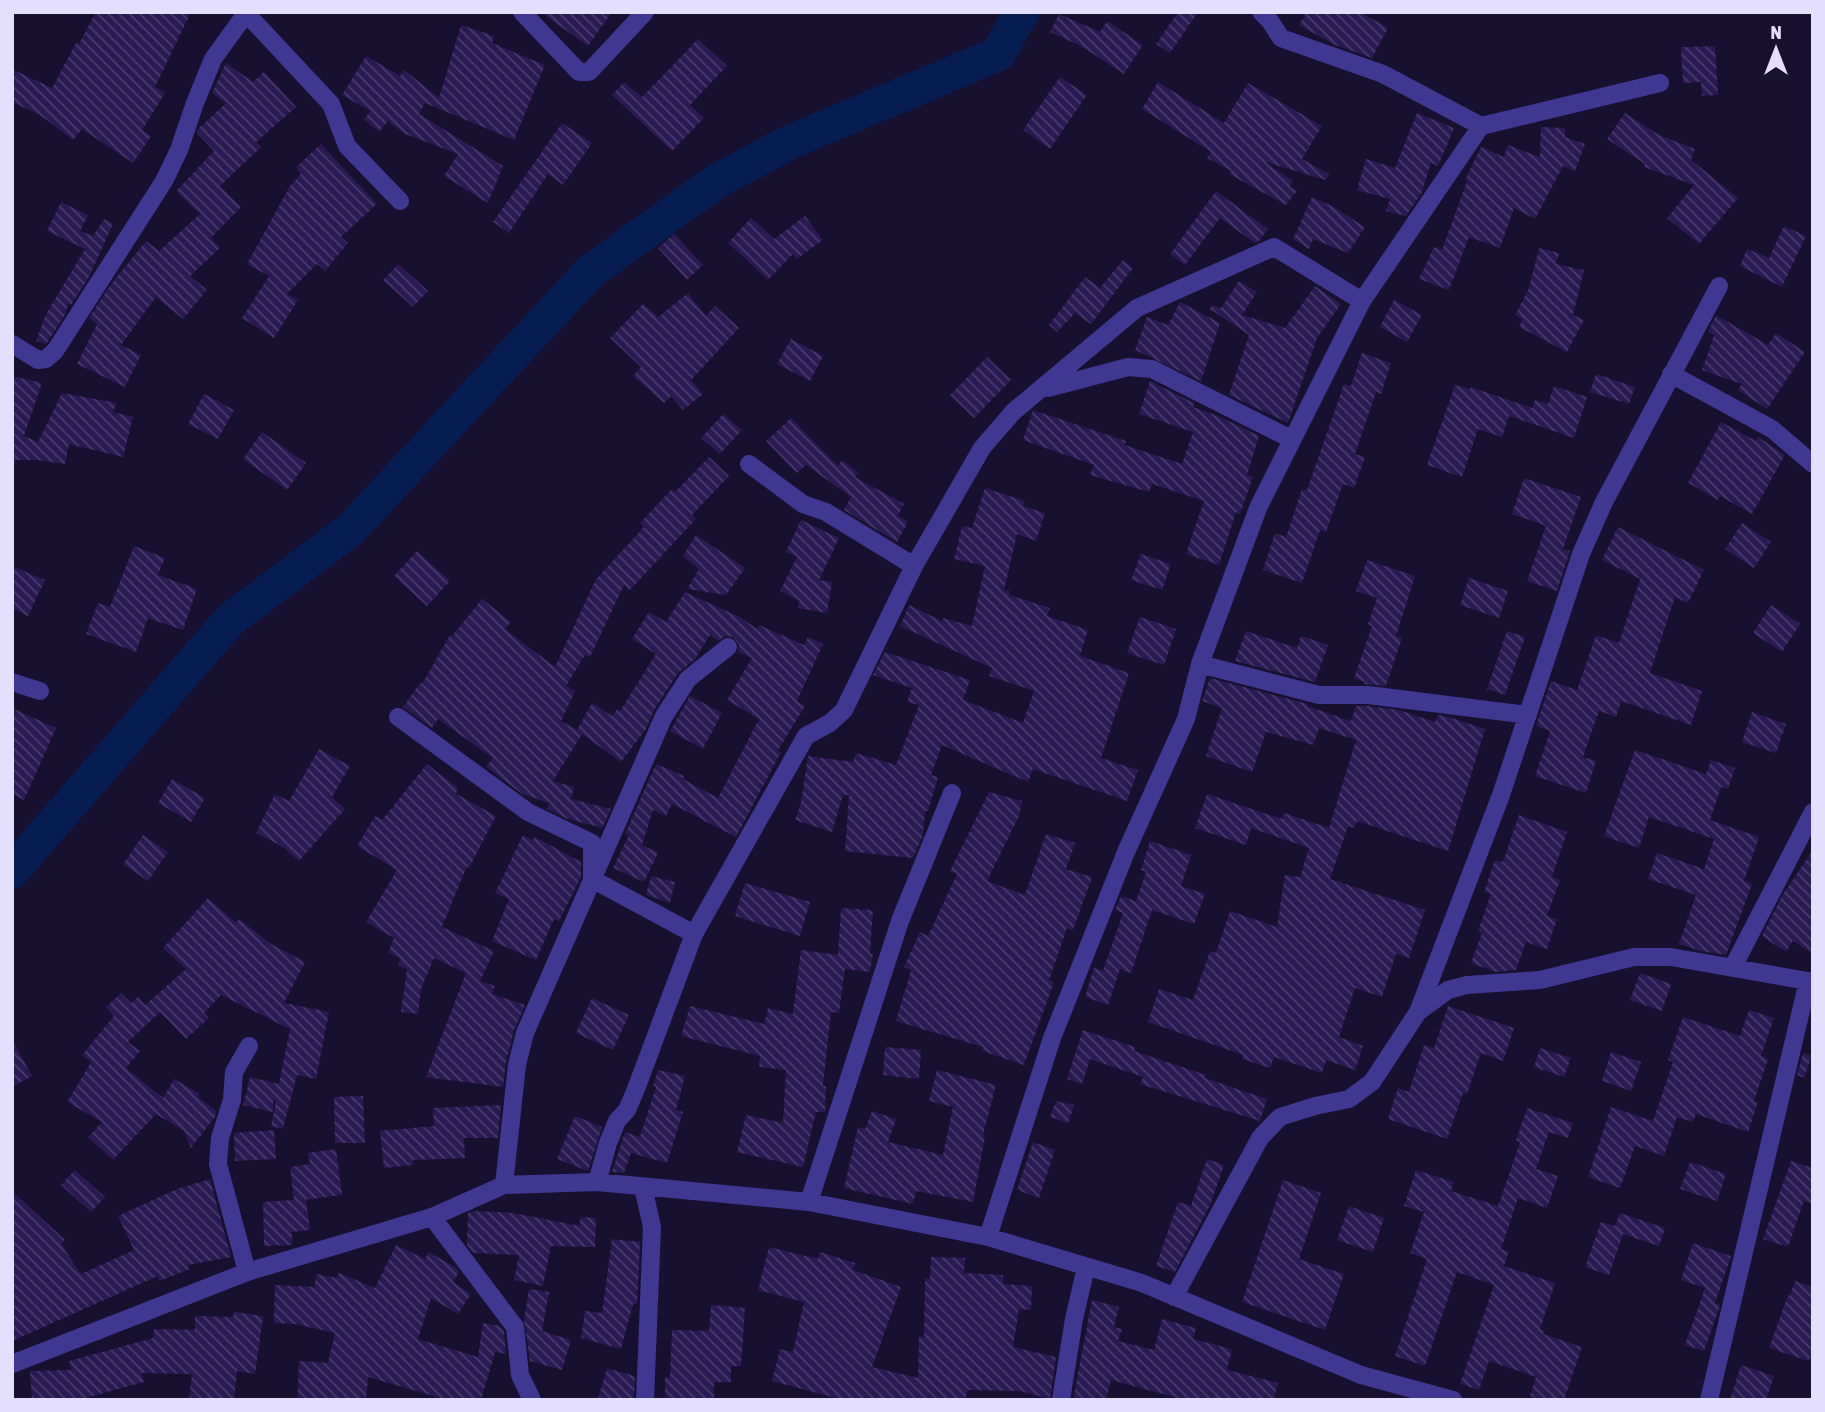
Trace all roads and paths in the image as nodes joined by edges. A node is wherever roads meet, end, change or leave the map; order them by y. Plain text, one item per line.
1 (522, 12) edge
2 (645, 12) edge
3 (1261, 12) edge
4 (246, 13) edge
5 (1660, 83) dead end
6 (1481, 126) junction
7 (400, 201) dead end
8 (1720, 286) dead end
9 (1362, 302) junction
10 (12, 344) edge
11 (1671, 374) junction
12 (1041, 389) junction
13 (1291, 439) junction
14 (749, 464) dead end
15 (1813, 464) edge
16 (914, 566) junction
17 (728, 647) dead end
18 (1200, 664) junction
19 (12, 682) edge
20 (40, 691) dead end
21 (1528, 715) junction
22 (398, 717) dead end
23 (952, 793) dead end
24 (1813, 811) edge
25 (592, 879) junction
26 (694, 934) junction
27 (1734, 967) junction
28 (1810, 982) edge
29 (1418, 1012) junction
30 (249, 1046) dead end
31 (597, 1182) junction
32 (504, 1185) junction
33 (643, 1187) junction
34 (809, 1202) junction
35 (432, 1217) junction
36 (989, 1237) junction
37 (1086, 1267) junction
38 (247, 1272) junction
39 (1174, 1297) junction
40 (12, 1364) edge
41 (532, 1400) edge
42 (645, 1400) edge
43 (1061, 1400) edge
44 (1453, 1400) edge
45 (1709, 1400) edge

1 - 2 street
3 - 6 street
4 - 7 street
4 - 10 street
5 - 6 street
6 - 9 street
8 - 11 street
9 - 12 street
9 - 13 street
11 - 15 street
11 - 21 street
12 - 13 street
12 - 16 street
13 - 18 street
14 - 16 street
16 - 26 street
17 - 25 street
18 - 21 street
18 - 36 street
19 - 20 street
21 - 29 street
22 - 25 street
23 - 34 street
24 - 27 street
25 - 26 street
25 - 32 street
26 - 31 street
27 - 28 street
27 - 29 street
28 - 45 street
29 - 39 street
30 - 38 street
31 - 32 street
31 - 33 street
32 - 35 street
33 - 34 street
33 - 42 street
34 - 36 street
35 - 38 street
35 - 41 street
36 - 37 street
37 - 39 street
37 - 43 street
38 - 40 street
39 - 44 street

